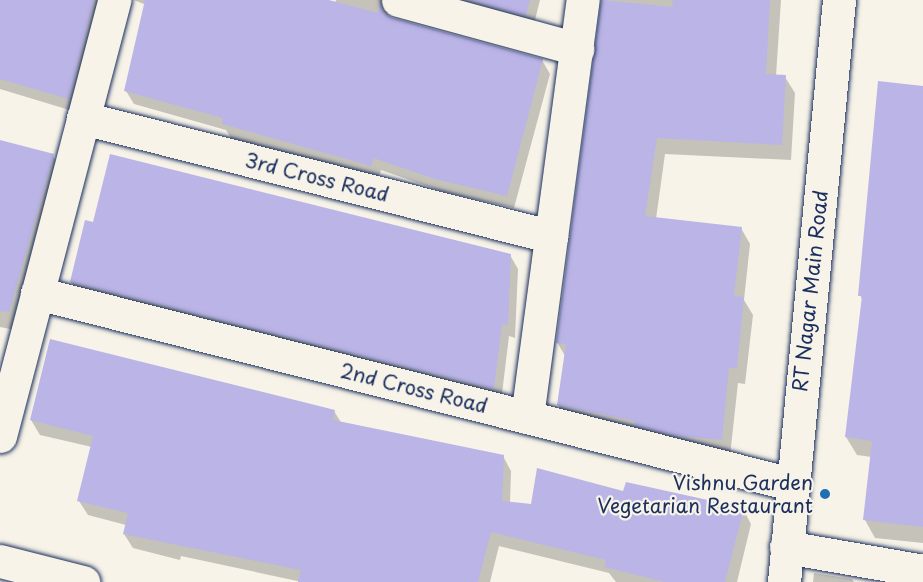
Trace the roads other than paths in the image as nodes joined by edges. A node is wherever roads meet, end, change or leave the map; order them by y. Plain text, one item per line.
1 (114, 0) edge
2 (398, 0) edge
3 (583, 0) edge
4 (839, 0) edge
5 (576, 49) junction
6 (83, 118) junction
7 (551, 236) junction
8 (37, 293) junction
9 (527, 417) junction
10 (0, 436) edge
11 (791, 484) junction
12 (786, 547) junction
13 (0, 561) edge
14 (923, 571) edge
15 (874, 573) edge
16 (83, 582) edge
17 (784, 582) edge

1 - 6 street
2 - 5 street
3 - 5 street
4 - 11 street, RT Nagar Main Road
5 - 7 street
6 - 7 street, 3rd Cross Road
6 - 8 street
7 - 9 street
8 - 9 street, 2nd Cross Road
8 - 10 street
9 - 11 street, 2nd Cross Road
11 - 12 street, RT Nagar Main Road
12 - 15 street
12 - 17 street, RT Nagar Main Road
13 - 16 street
14 - 15 street

